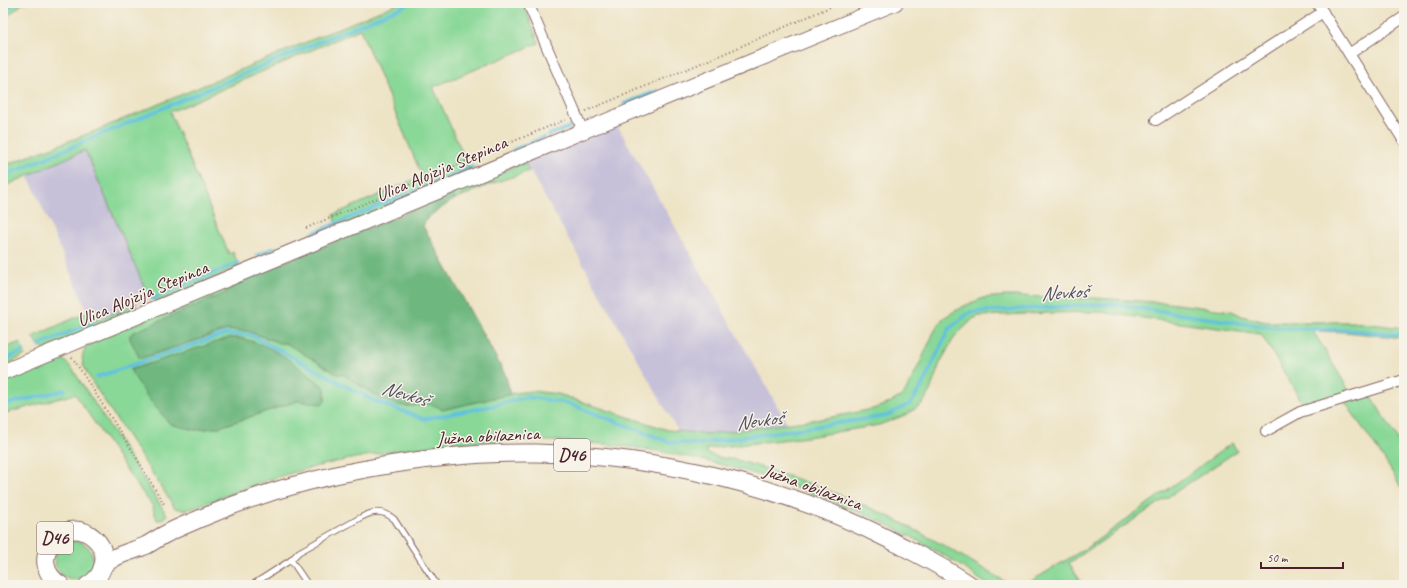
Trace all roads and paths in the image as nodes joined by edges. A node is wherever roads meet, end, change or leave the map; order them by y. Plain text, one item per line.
1 (528, 3) edge
2 (896, 3) edge
3 (1317, 3) edge
4 (1323, 12) junction
5 (1404, 17) edge
6 (1349, 54) junction
7 (1156, 120) dead end
8 (583, 131) junction
9 (1404, 141) edge
10 (65, 346) junction
11 (3, 372) edge
12 (1404, 380) edge
13 (1266, 431) dead end
14 (164, 504) dead end
15 (162, 536) junction
16 (99, 544) junction
17 (291, 560) junction
18 (47, 578) edge
19 (97, 578) edge
20 (61, 585) edge
21 (252, 585) edge
22 (308, 585) edge
23 (437, 585) edge
24 (970, 585) edge

1 - 8 street
2 - 8 main road, Ulica Alojzija Stepinca
3 - 4 street
4 - 6 street
4 - 7 street
5 - 6 street
6 - 9 street
8 - 10 main road, Ulica Alojzija Stepinca
10 - 11 main road, Ulica Alojzija Stepinca
10 - 14 path
12 - 13 street
15 - 16 main road, Južna obilaznica / D46
15 - 19 main road, Južna obilaznica / D46
15 - 24 main road, Južna obilaznica / D46
16 - 18 main road, D46
16 - 19 main road, D46
17 - 21 lane
17 - 22 lane
17 - 23 lane
18 - 20 main road, D46

